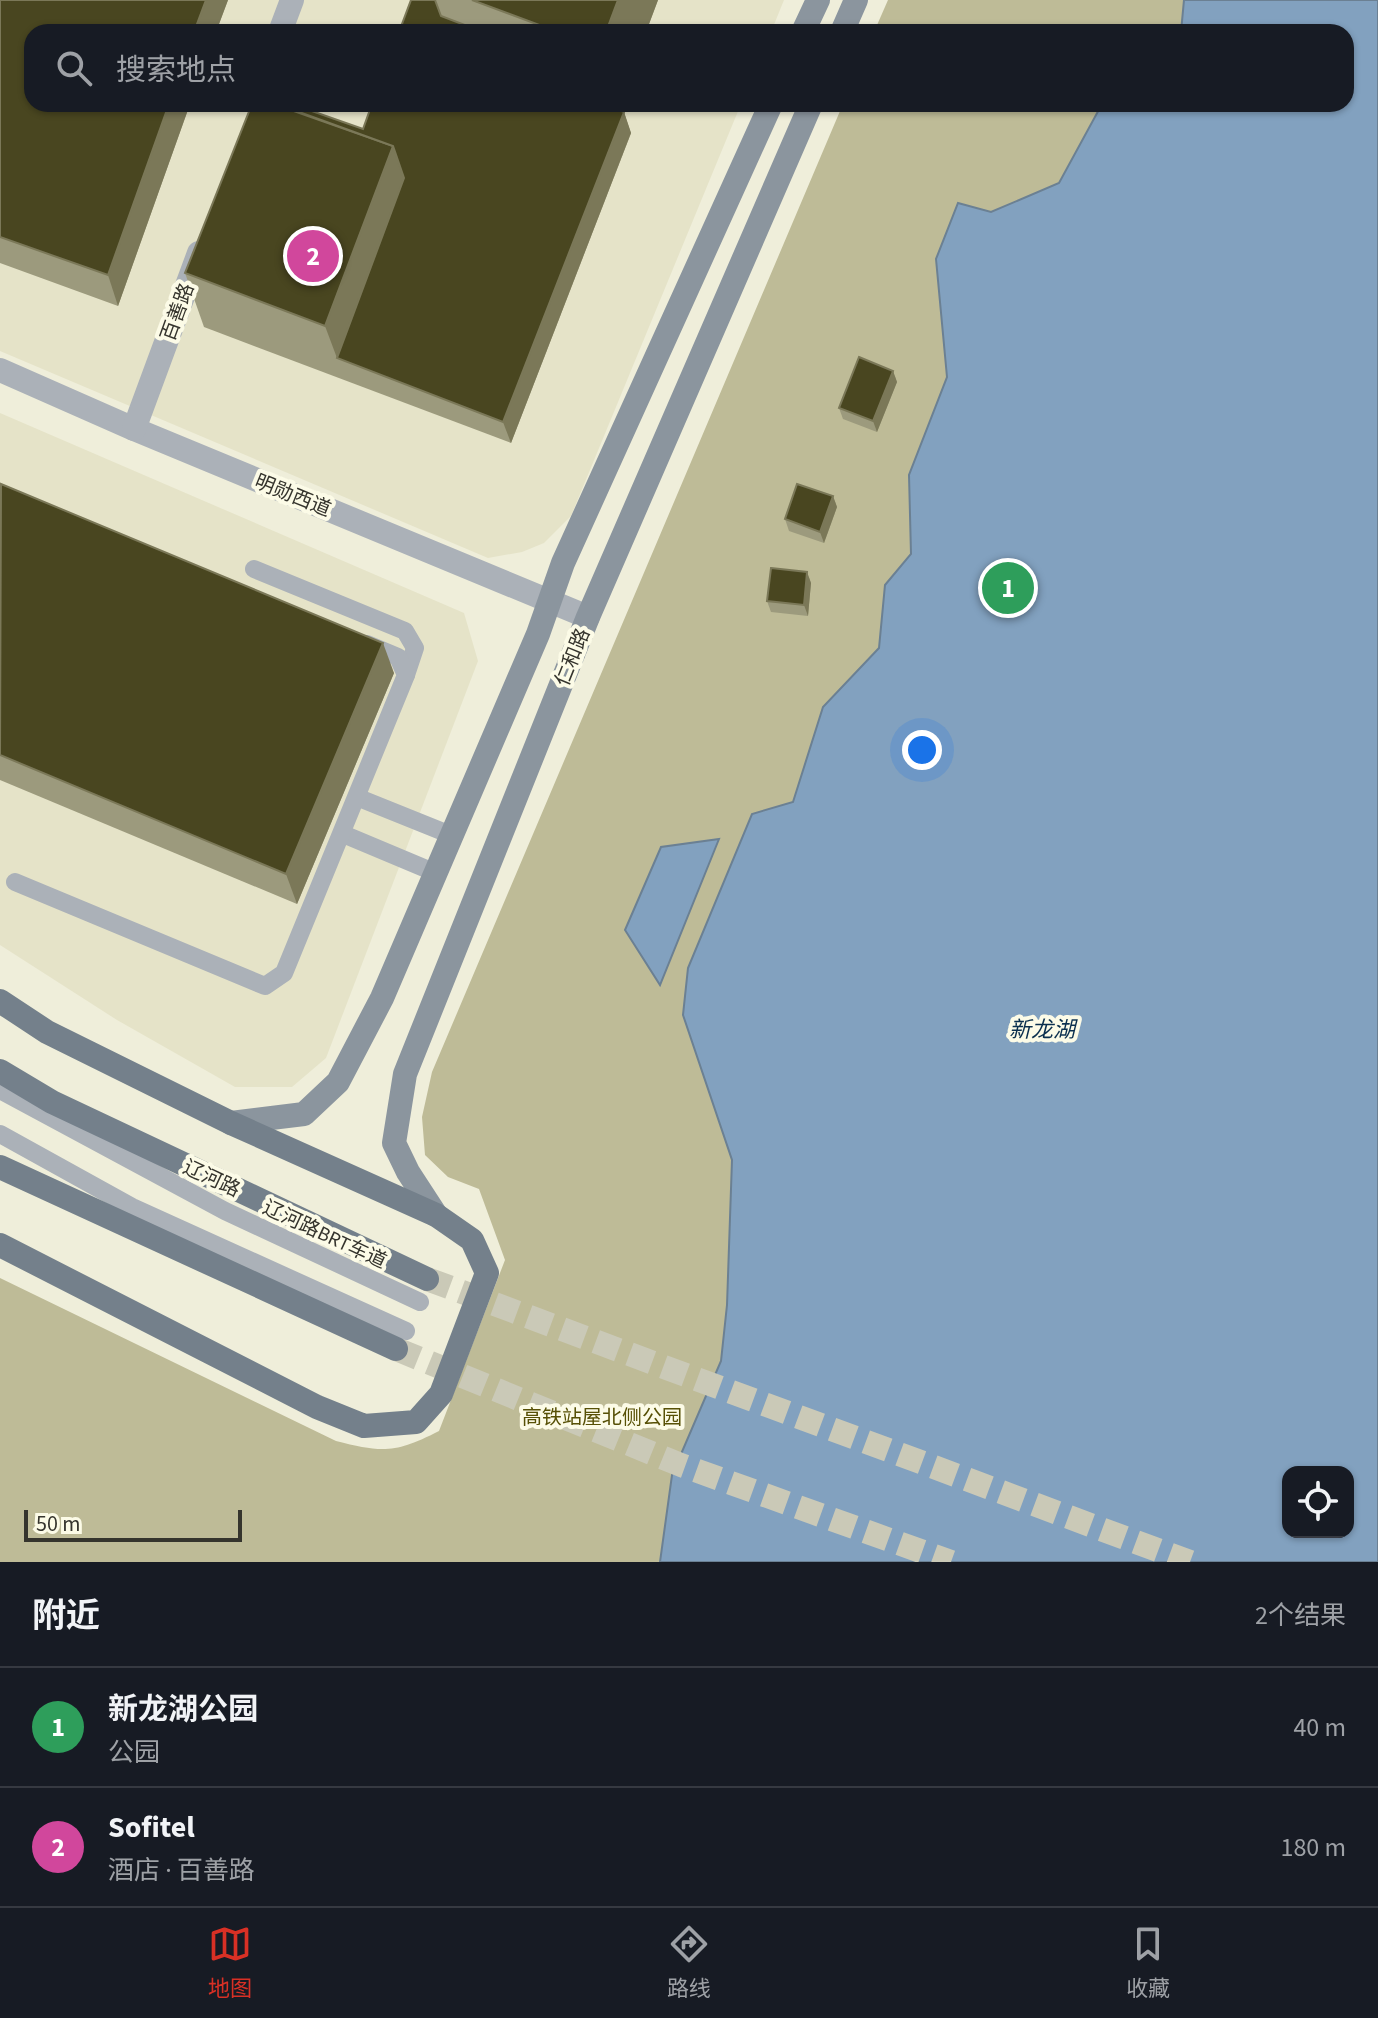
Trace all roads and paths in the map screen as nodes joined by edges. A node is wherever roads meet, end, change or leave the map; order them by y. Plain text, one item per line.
1 (292, 0) edge
2 (818, 0) edge
3 (856, 0) edge
4 (283, 24) edge
5 (807, 24) edge
6 (846, 24) edge
7 (767, 112) edge
8 (808, 112) edge
9 (205, 237) edge
10 (0, 370) edge
11 (134, 429) junction
12 (254, 569) dead end
13 (551, 601) junction
14 (588, 617) junction
15 (354, 639) edge
16 (406, 675) junction
17 (359, 798) junction
18 (343, 834) junction
19 (451, 835) junction
20 (436, 873) junction
21 (15, 882) dead end
22 (0, 1001) edge
23 (0, 1071) edge
24 (0, 1090) edge
25 (231, 1123) junction
26 (0, 1134) edge
27 (0, 1167) edge
28 (436, 1215) junction
29 (0, 1245) edge
30 (423, 1291) joint
31 (401, 1340) joint

1 - 4 street
2 - 5 street
3 - 6 street
7 - 13 street, 仁和路
8 - 14 street, 仁和路
9 - 11 street, 百善路
10 - 11 street, 明勋西道
11 - 13 street, 明勋西道
12 - 16 lane
13 - 14 street, 明勋西道
13 - 19 street, 仁和路
14 - 28 street, 仁和路
15 - 16 lane
16 - 17 lane
17 - 18 lane
17 - 19 lane
18 - 20 lane
18 - 21 lane
19 - 20 street, 仁和路
20 - 25 street, 仁和路
22 - 25 main road
23 - 30 main road, 辽河路
24 - 30 lane, 辽河路BRT车道
25 - 28 main road
26 - 31 lane
27 - 31 main road
28 - 29 main road

